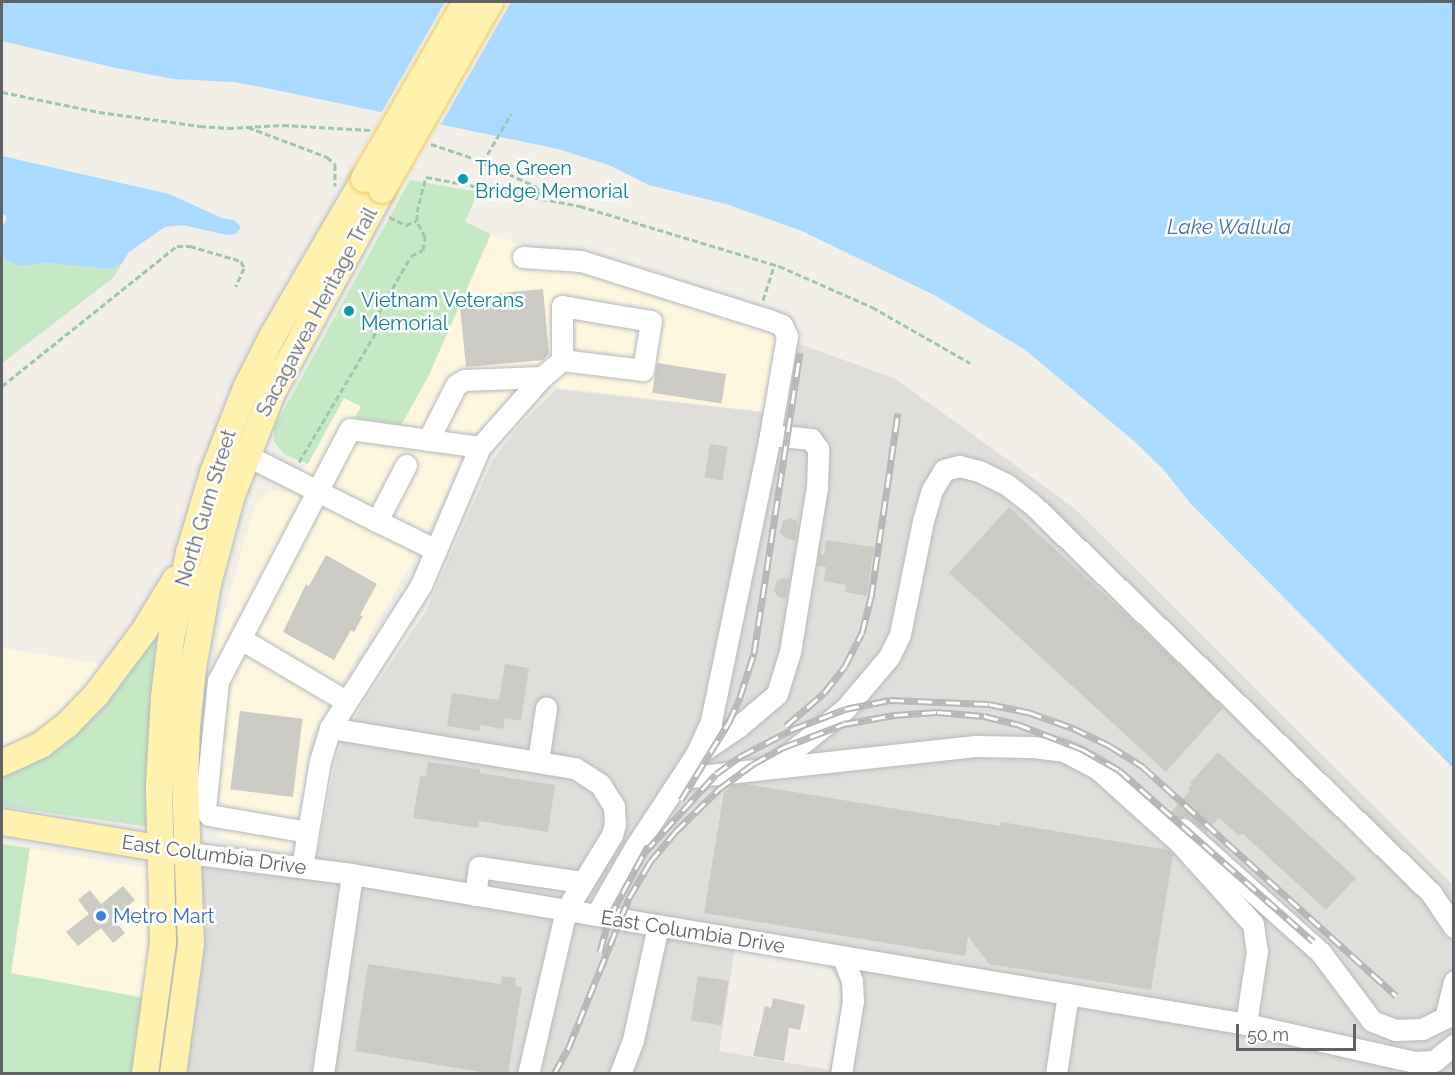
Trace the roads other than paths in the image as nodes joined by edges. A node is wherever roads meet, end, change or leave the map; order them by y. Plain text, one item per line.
1 (466, 2) edge
2 (490, 2) edge
3 (377, 195) junction
4 (523, 257) dead end
5 (562, 360) junction
6 (542, 377) junction
7 (770, 435) junction
8 (428, 440) junction
9 (480, 447) junction
10 (221, 448) junction
11 (246, 457) junction
12 (406, 465) dead end
13 (319, 492) junction
14 (377, 521) junction
15 (436, 550) junction
16 (189, 553) junction
17 (241, 639) junction
18 (166, 673) junction
19 (192, 677) junction
20 (218, 681) junction
21 (346, 701) junction
22 (546, 708) dead end
23 (330, 728) junction
24 (1064, 751) junction
25 (695, 756) junction
26 (538, 761) junction
27 (2, 763) edge
28 (771, 768) junction
29 (681, 778) junction
30 (2, 822) edge
31 (308, 832) junction
32 (162, 848) junction
33 (189, 853) junction
34 (302, 867) junction
35 (352, 874) junction
36 (582, 882) junction
37 (475, 895) junction
38 (566, 910) junction
39 (596, 915) junction
40 (658, 926) junction
41 (1454, 927) edge
42 (843, 957) junction
43 (1454, 981) edge
44 (1068, 994) junction
45 (1246, 1024) junction
46 (1395, 1030) junction
47 (1454, 1045) edge
48 (1383, 1054) junction
49 (325, 1073) edge
50 (145, 1074) edge
51 (173, 1074) edge
52 (528, 1074) edge
53 (620, 1074) edge
54 (841, 1074) edge
55 (1056, 1074) edge

1 - 3 main road, North Gum Street, bridge
2 - 3 main road, North Gum Street, bridge
3 - 10 main road, North Gum Street
3 - 11 main road, North Gum Street
4 - 7 street
5 - 5 street
5 - 6 street
6 - 8 street
6 - 9 street
7 - 25 street
7 - 25 street
8 - 9 street
8 - 13 street
9 - 15 street
10 - 11 street
10 - 16 main road, North Gum Street
11 - 13 street
11 - 19 main road, North Gum Street
12 - 14 street
13 - 14 street
13 - 17 street
14 - 15 street
15 - 21 street
16 - 18 main road, North Gum Street
16 - 27 main road
17 - 20 street
17 - 21 street
18 - 19 street
18 - 32 main road, North Gum Street
19 - 20 street
19 - 33 main road, North Gum Street
20 - 31 street
21 - 23 street
22 - 26 street
23 - 26 street
23 - 31 street
24 - 28 street
24 - 45 street
24 - 46 street
25 - 29 street
26 - 36 street
28 - 29 street
28 - 41 street
29 - 39 street
30 - 32 main road, East Columbia Drive
31 - 34 street
32 - 33 main road, East Columbia Drive
32 - 50 main road, North Gum Street
33 - 34 street, East Columbia Drive
33 - 51 main road, North Gum Street
34 - 35 street, East Columbia Drive
35 - 37 street, East Columbia Drive
35 - 49 street
36 - 37 street
36 - 38 street
37 - 38 street, East Columbia Drive
38 - 39 street, East Columbia Drive
38 - 52 street
39 - 40 street, East Columbia Drive
40 - 42 street, East Columbia Drive
40 - 53 street
42 - 44 street, East Columbia Drive
42 - 54 street
43 - 46 street
44 - 45 street, East Columbia Drive
44 - 55 street
45 - 48 street, East Columbia Drive
46 - 48 street
47 - 48 street, East Columbia Drive

